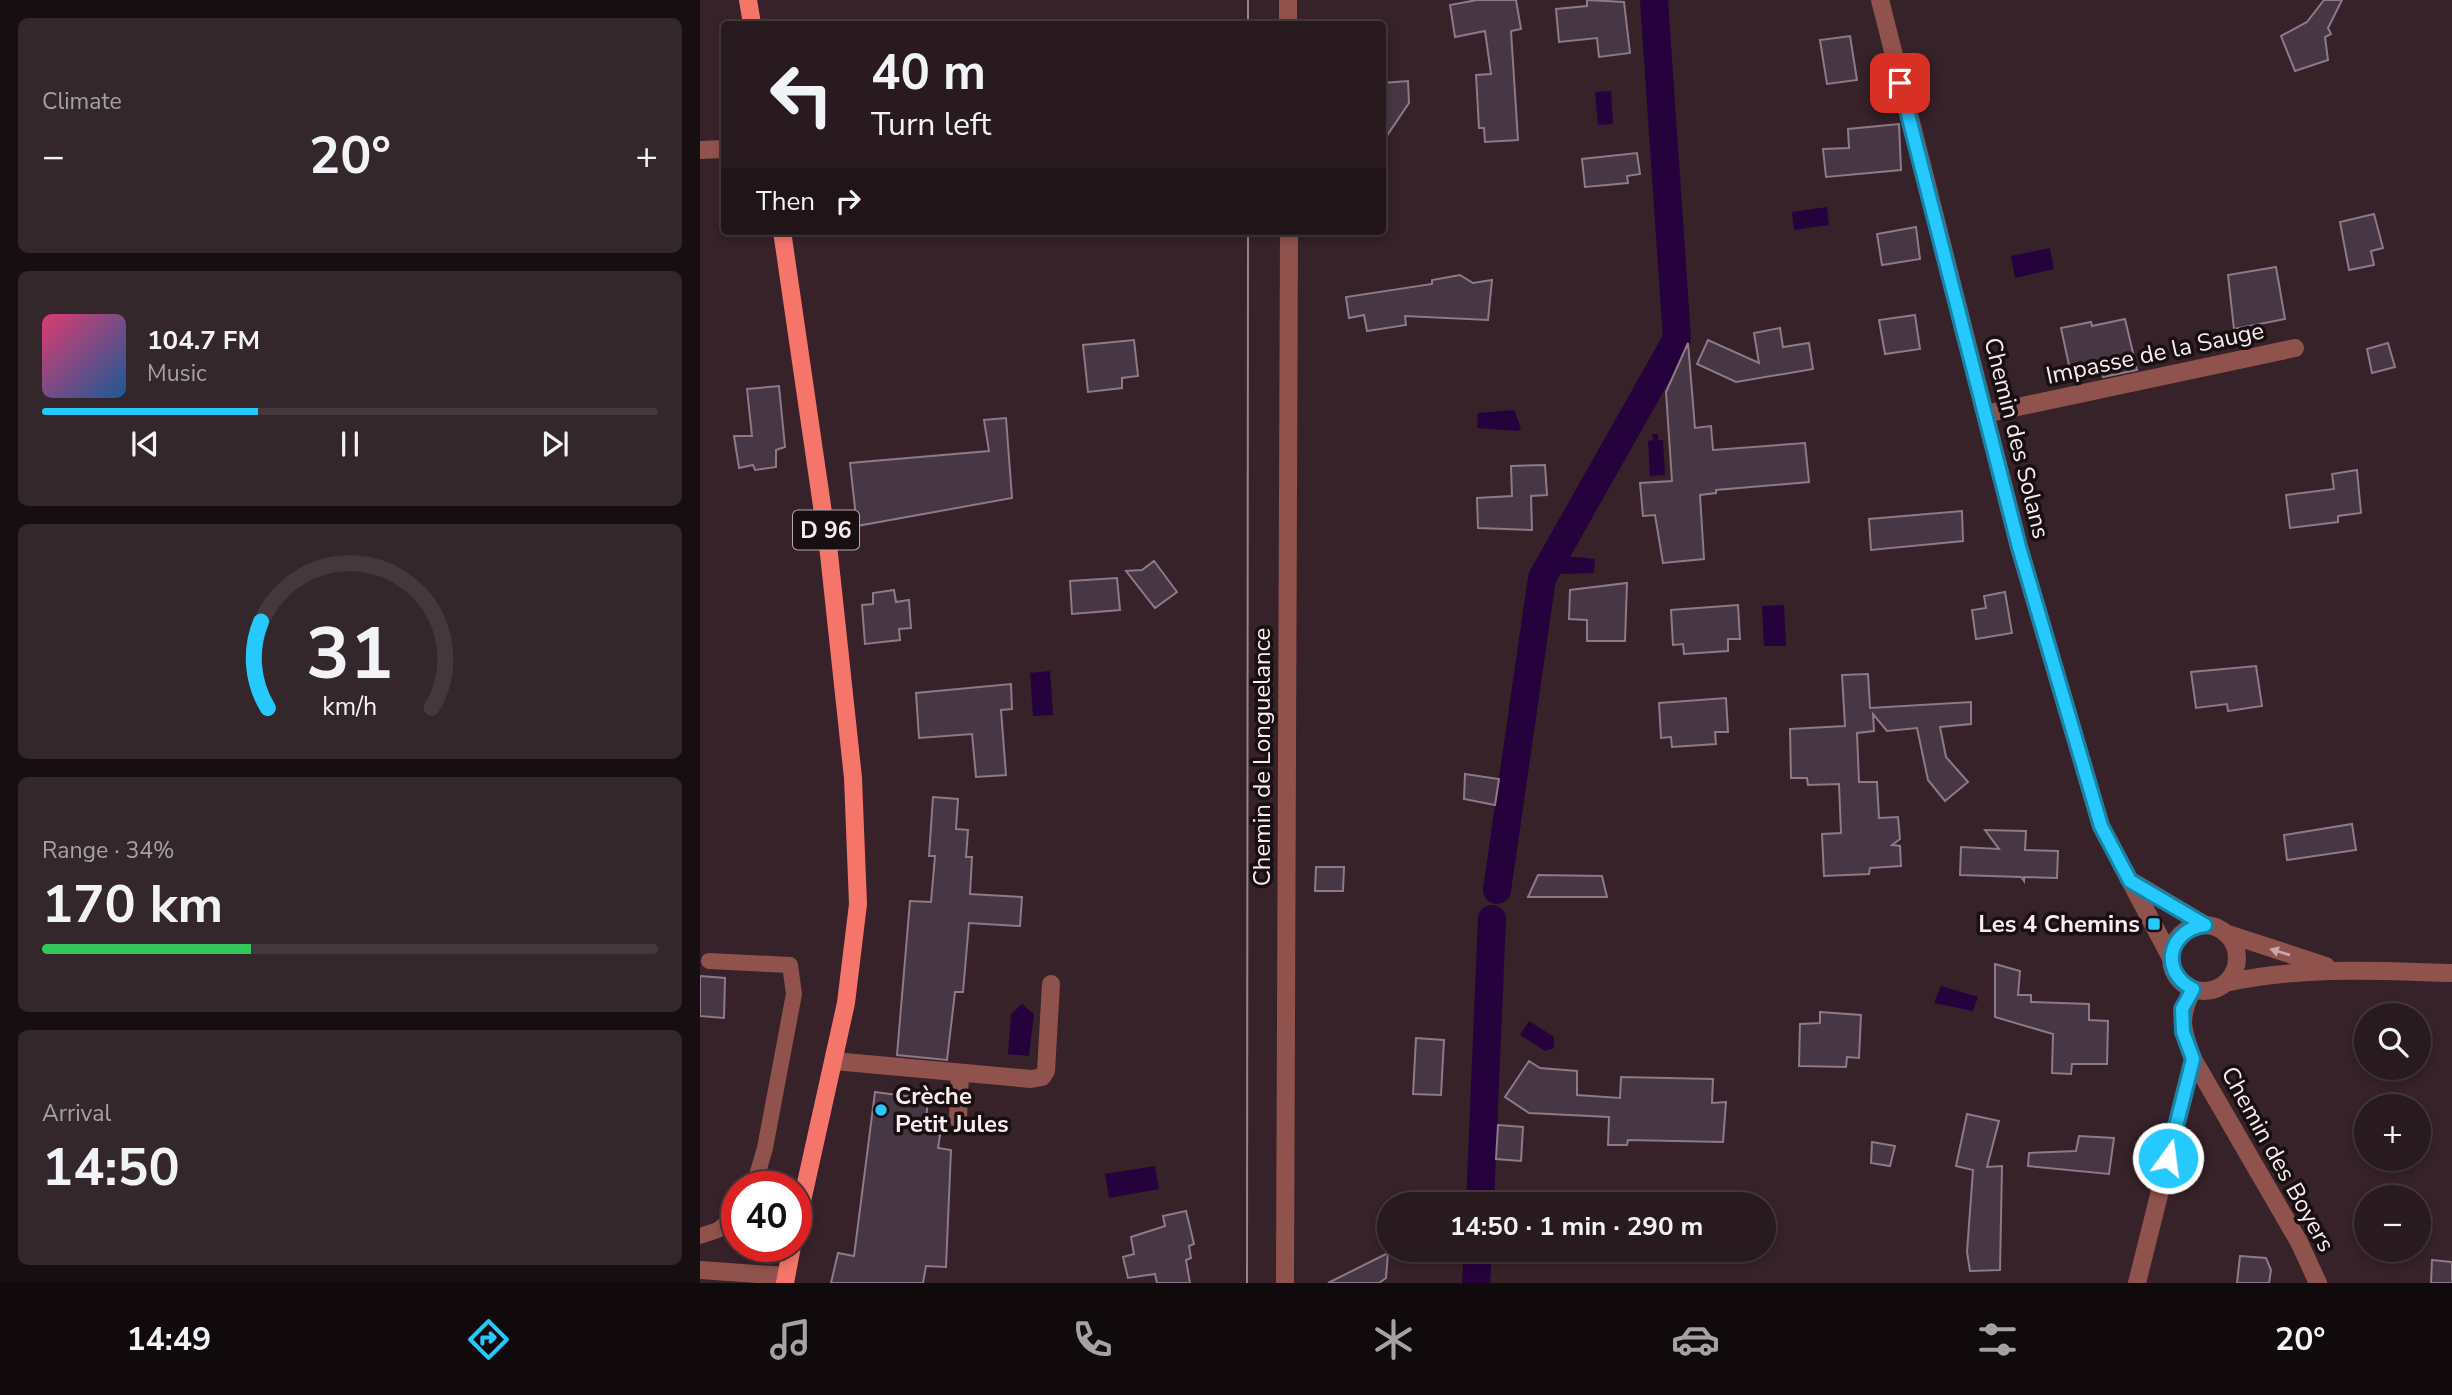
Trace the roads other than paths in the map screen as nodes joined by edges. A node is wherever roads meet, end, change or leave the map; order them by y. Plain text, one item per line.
1 (748, 0) edge
2 (1288, 0) edge
3 (1880, 0) edge
4 (752, 21) edge
5 (1288, 21) edge
6 (721, 149) edge
7 (700, 150) edge
8 (783, 235) edge
9 (1289, 235) edge
10 (2295, 348) dead end
11 (1985, 414) junction
12 (2130, 881) junction
13 (2205, 925) junction
14 (2225, 933) junction
15 (2171, 957) junction
16 (709, 961) dead end
17 (2336, 969) junction
18 (2452, 974) edge
19 (2225, 983) junction
20 (1051, 984) dead end
21 (2193, 989) junction
22 (2193, 1059) junction
23 (834, 1061) junction
24 (960, 1073) junction
25 (958, 1119) dead end
26 (758, 1171) edge
27 (809, 1171) edge
28 (721, 1227) edge
29 (700, 1236) edge
30 (789, 1262) edge
31 (700, 1270) edge
32 (785, 1280) edge
33 (1285, 1283) edge
34 (2137, 1283) edge
35 (2318, 1283) edge

1 - 4 main road
2 - 5 street
3 - 11 street, Chemin des Solans
6 - 7 street
8 - 23 main road, D 96
9 - 33 street, Chemin de Longuelance
10 - 11 street, Impasse de la Sauge
11 - 12 street, Chemin des Solans
12 - 13 street
12 - 15 street, Chemin des Solans
13 - 14 street
13 - 15 street
17 -> 14 street
14 - 19 street
15 - 21 street
16 - 26 lane
17 - 18 street
17 - 19 street
19 - 21 street
20 - 24 street
21 - 22 street, Chemin des Boyers
22 - 34 street
22 - 35 street, Chemin des Boyers
23 - 24 street
23 - 27 main road, D 96
24 - 25 street
28 - 29 lane
30 - 32 main road
31 - 32 street

